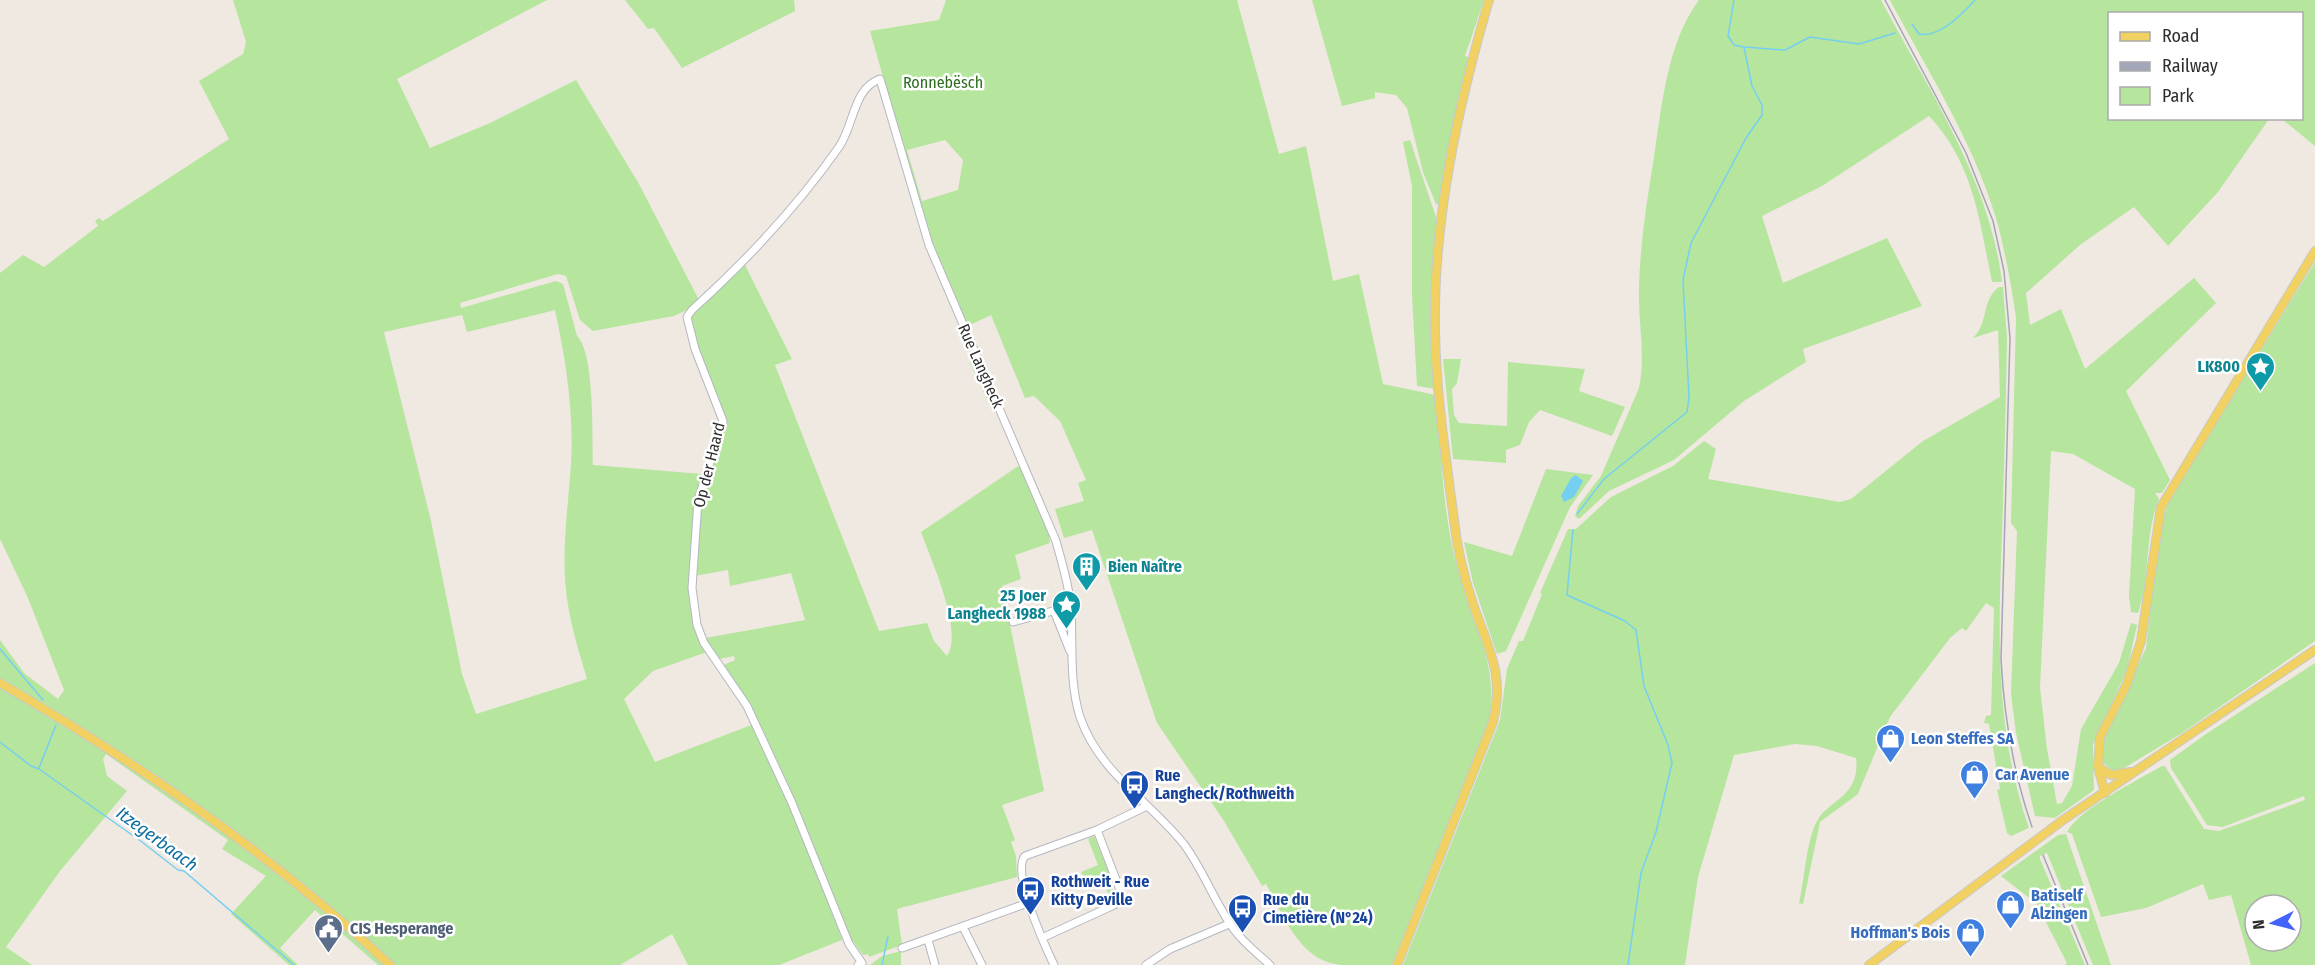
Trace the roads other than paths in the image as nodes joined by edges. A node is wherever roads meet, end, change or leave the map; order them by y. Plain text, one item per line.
1 (1489, 0) edge
2 (880, 79) joint
3 (2315, 251) edge
4 (1071, 606) junction
5 (1054, 611) junction
6 (1013, 622) dead end
7 (2315, 650) edge
8 (1071, 654) junction
9 (0, 683) edge
10 (2098, 767) junction
11 (2138, 770) junction
12 (2105, 793) junction
13 (1147, 806) junction
14 (1097, 830) junction
15 (1025, 904) dead end
16 (1229, 924) junction
17 (963, 927) junction
18 (1042, 938) junction
19 (928, 940) junction
20 (902, 948) dead end
21 (860, 964) edge
22 (390, 965) edge
23 (935, 965) edge
24 (982, 965) edge
25 (1054, 965) edge
26 (1146, 965) edge
27 (1270, 965) edge
28 (1397, 965) edge
29 (1869, 965) edge

1 - 28 main road
2 - 4 street, Rue Langheck
2 - 21 street, Op der Haard
3 - 10 main road
4 - 5 street
4 - 8 street, Rue Langheck
5 - 6 street
5 - 8 street, Rue Langheck
7 - 11 main road
8 - 13 street, Rue Langheck
9 - 22 main road
10 - 11 main road
10 - 12 main road
11 - 12 main road
12 - 29 main road
13 - 14 street
13 - 16 street, Rue Langheck
14 - 18 street
14 - 18 street
15 - 17 street
16 - 26 street
16 - 27 street, Rue Langheck
17 - 19 street
17 - 24 street
18 - 25 street
19 - 20 street
19 - 23 street

